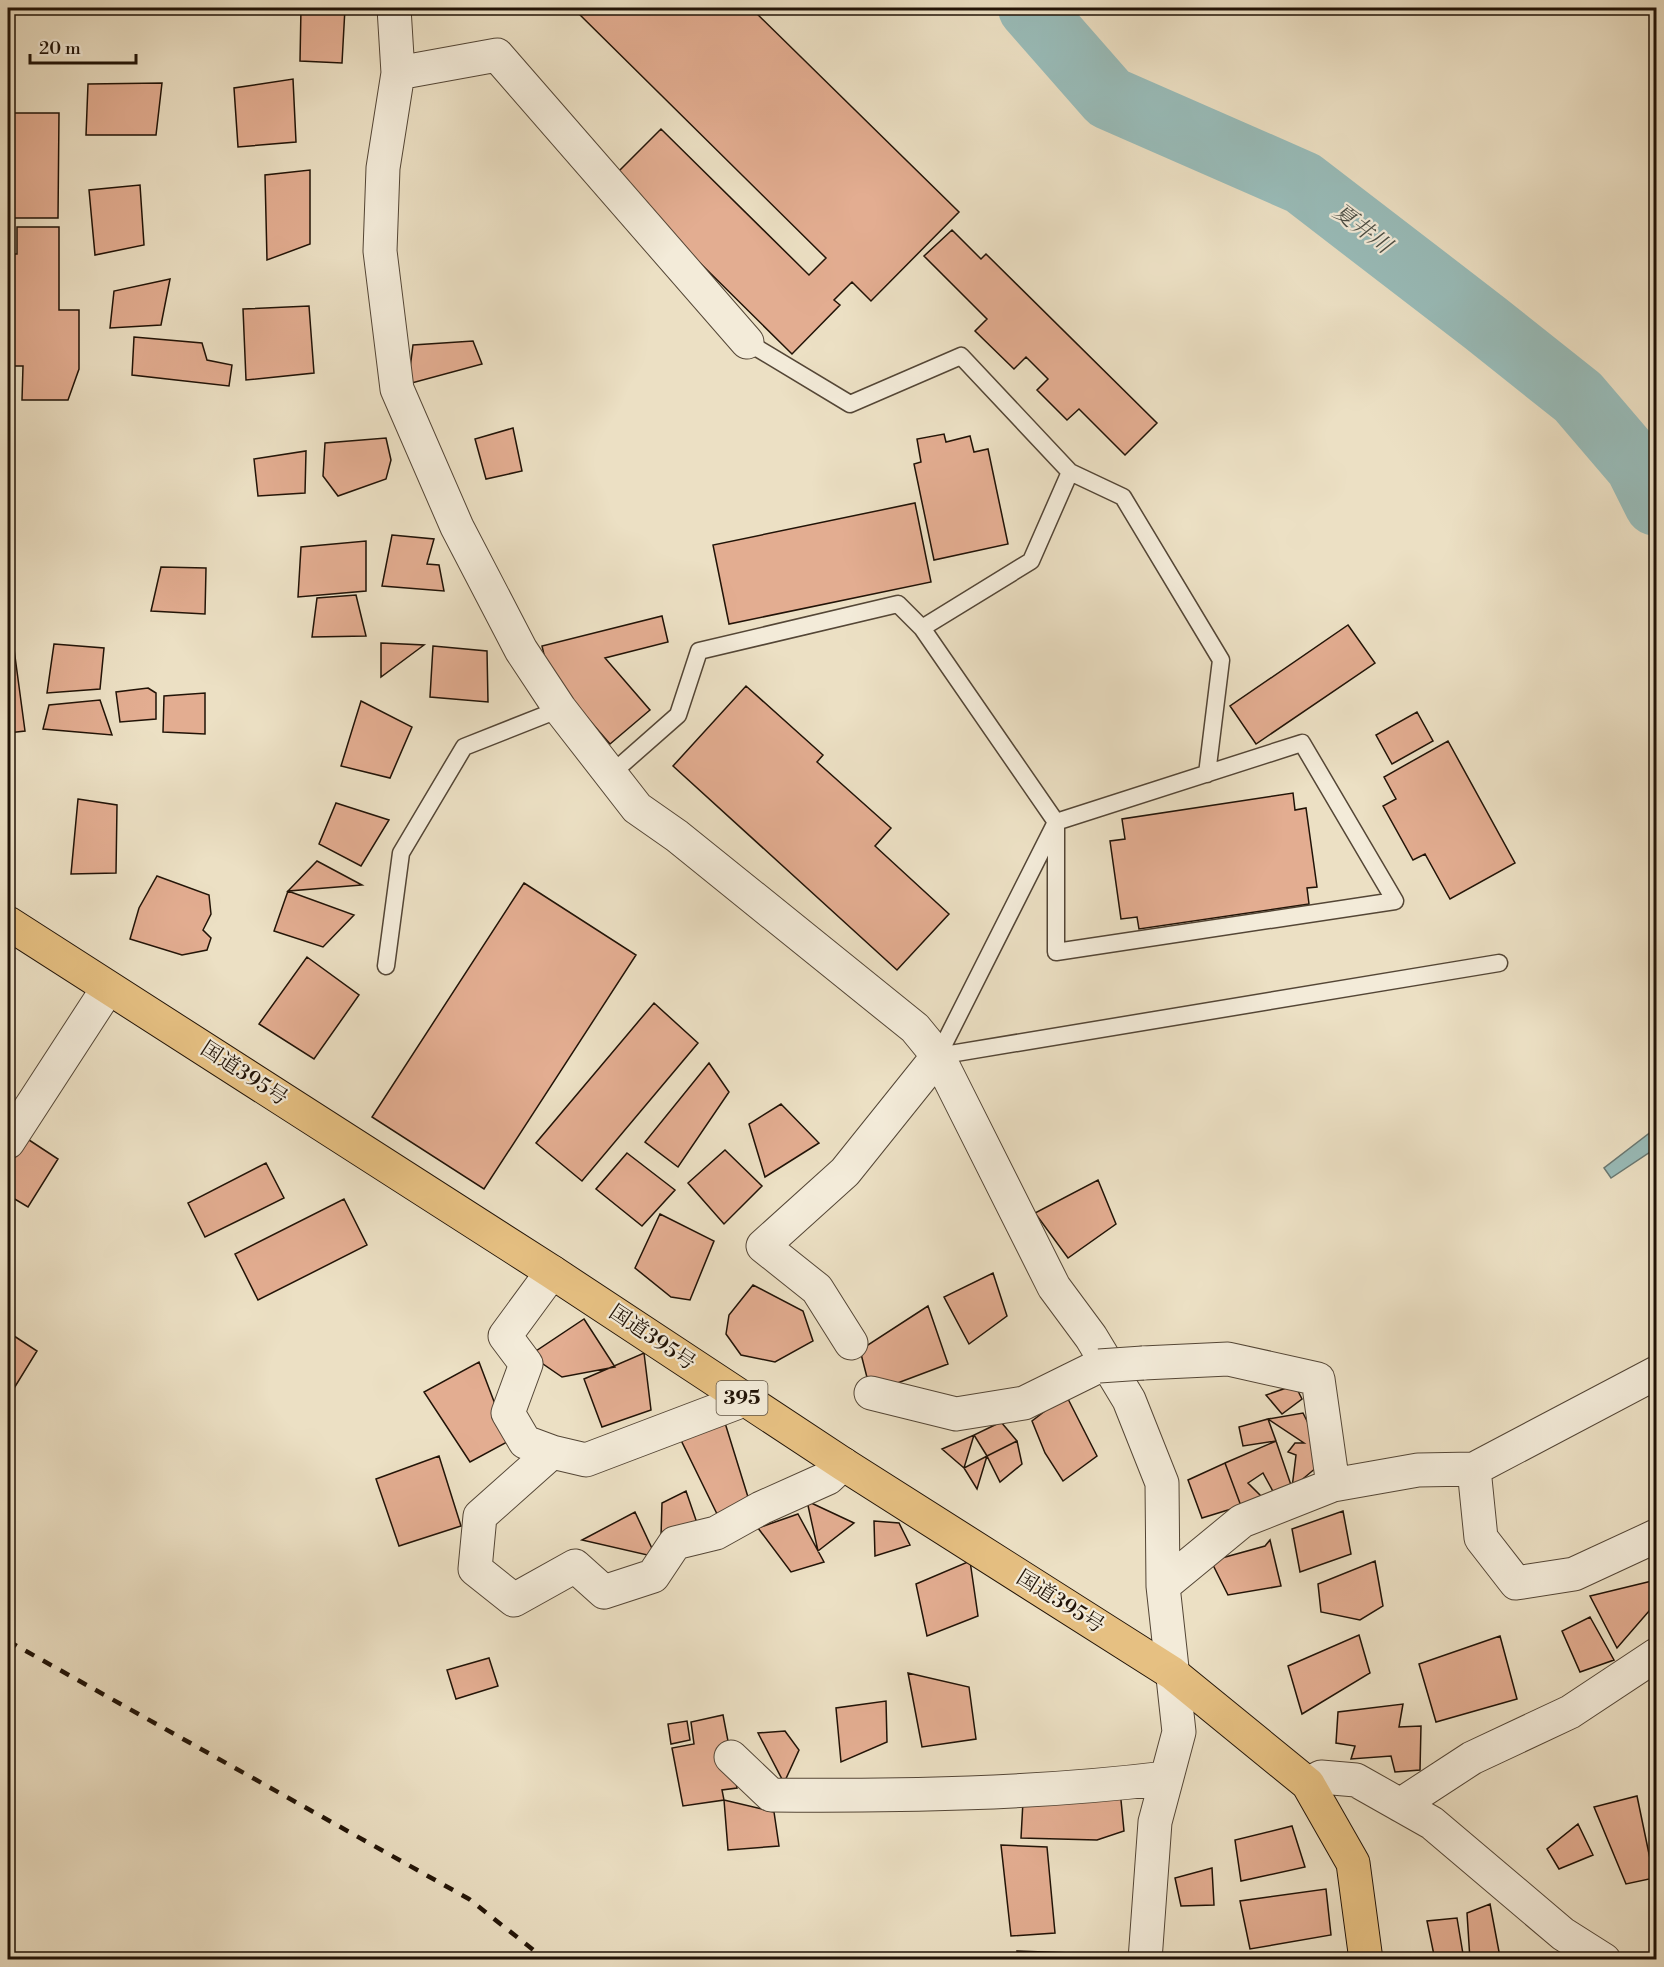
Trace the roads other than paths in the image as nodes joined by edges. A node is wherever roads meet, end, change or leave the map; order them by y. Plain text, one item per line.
1 (394, 8) edge
2 (398, 73) junction
3 (747, 342) joint
4 (1070, 472) junction
5 (922, 628) junction
6 (560, 709) junction
7 (610, 774) junction
8 (1207, 774) junction
9 (1056, 822) junction
10 (8, 923) edge
11 (1499, 963) dead end
12 (386, 966) dead end
13 (108, 988) junction
14 (938, 1056) junction
15 (8, 1142) edge
16 (552, 1272) junction
17 (851, 1343) dead end
18 (1656, 1372) edge
19 (871, 1393) dead end
20 (744, 1400) junction
21 (552, 1452) junction
22 (843, 1464) junction
23 (1474, 1469) junction
24 (1333, 1485) junction
25 (1656, 1536) edge
26 (1163, 1586) junction
27 (1656, 1655) edge
28 (1172, 1672) junction
29 (731, 1757) dead end
30 (1167, 1778) junction
31 (1308, 1785) junction
32 (1400, 1805) junction
33 (1145, 1959) edge
34 (1366, 1959) edge
35 (1604, 1959) edge

1 - 2 street
2 - 3 street
2 - 6 street
3 - 4 lane
4 - 5 lane
4 - 8 lane
5 - 7 lane
5 - 9 lane
6 - 7 street
6 - 12 lane
7 - 14 street
8 - 9 lane
8 - 9 lane
9 - 14 lane
10 - 13 highway, 国道395号 / 395
11 - 14 lane
13 - 15 street
13 - 16 highway, 国道395号 / 395
14 - 17 street
14 - 26 street
16 - 20 highway, 国道395号 / 395
16 - 21 street
18 - 23 street
19 - 24 street, bridge
20 - 21 street
20 - 22 highway, 国道395号 / 395
21 - 22 street
22 - 28 highway, 国道395号 / 395
23 - 24 street
23 - 25 street
24 - 26 street
26 - 28 street
27 - 32 street
28 - 30 street
28 - 31 highway, 国道395号 / 395
29 - 30 street
30 - 33 street
31 - 32 street
31 - 34 highway, 国道395号 / 395
32 - 35 street

